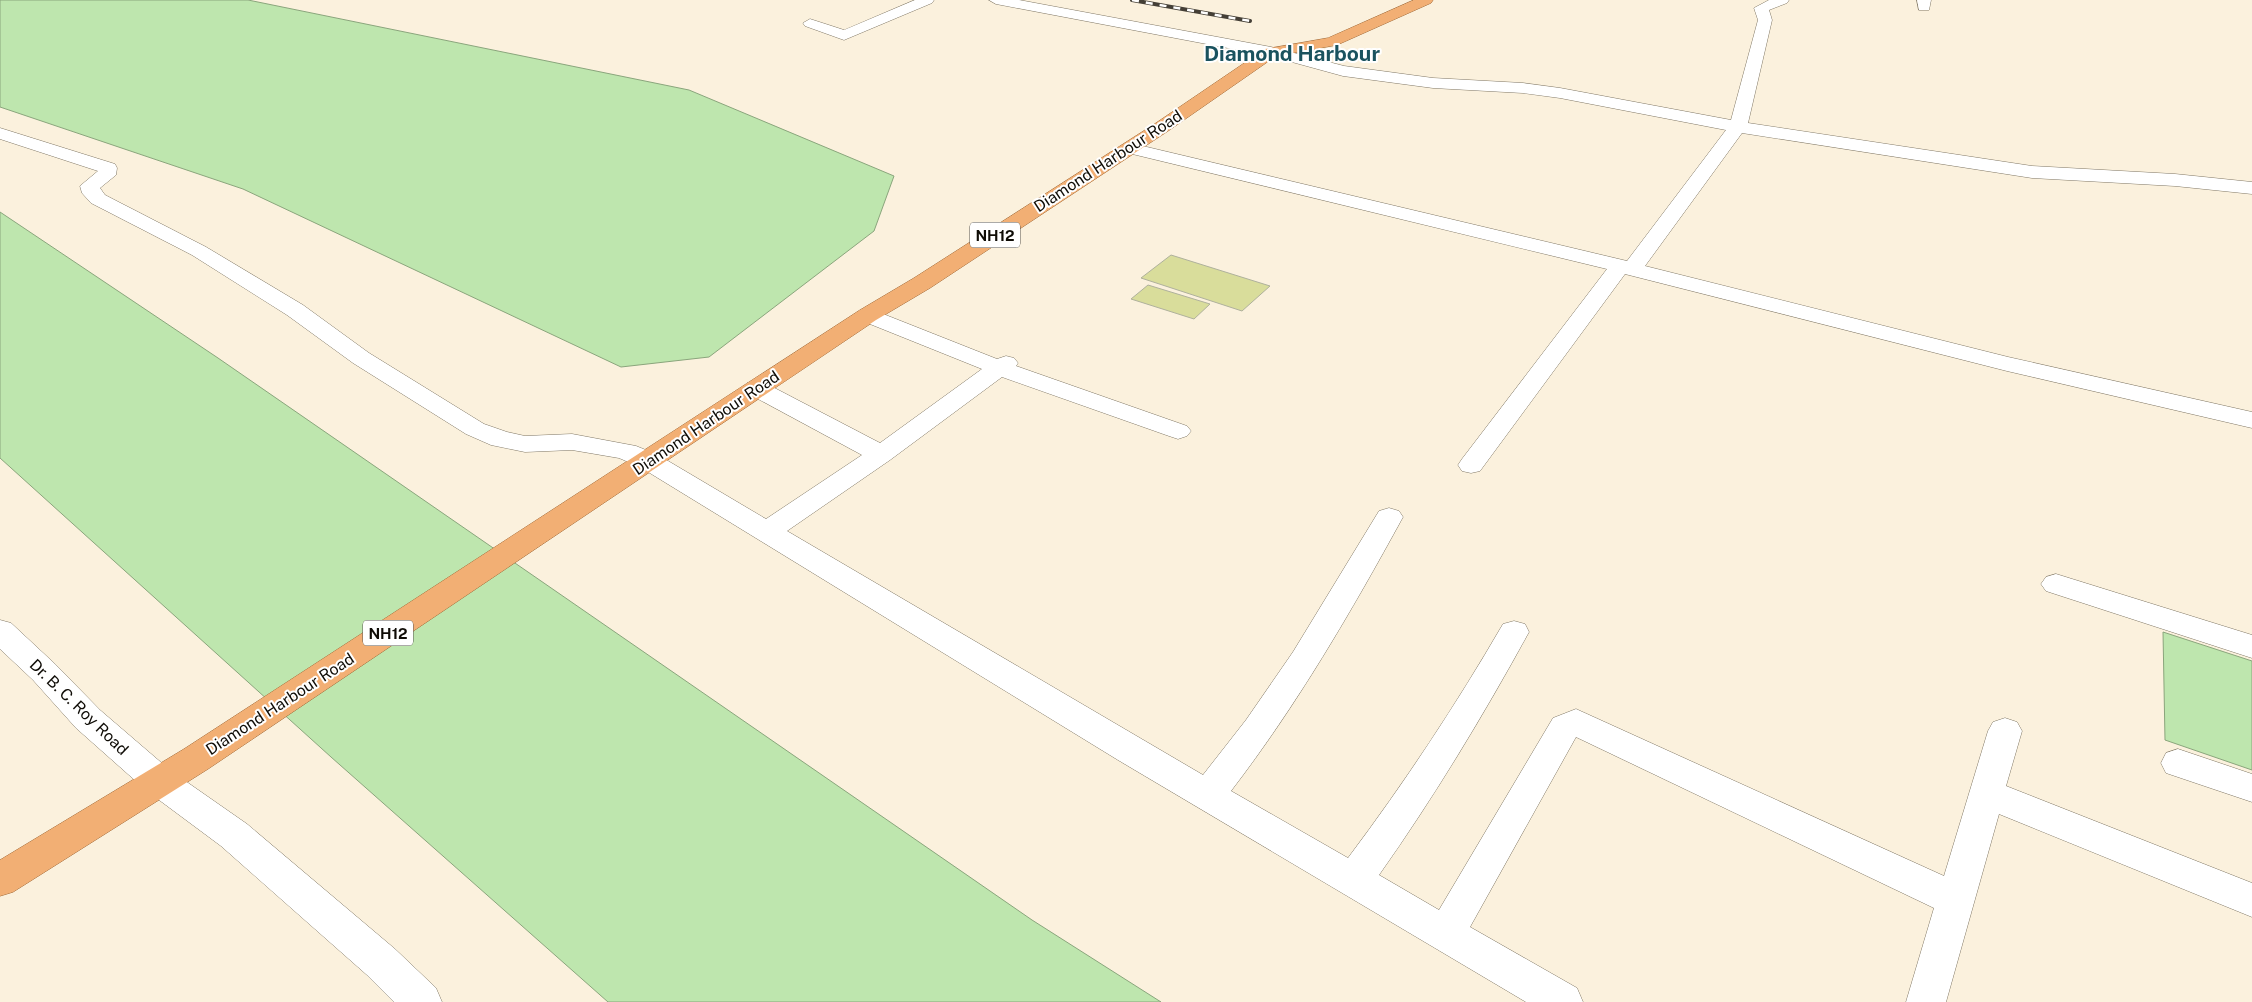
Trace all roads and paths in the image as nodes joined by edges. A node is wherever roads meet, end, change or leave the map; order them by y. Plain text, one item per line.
1 (927, 0) edge
2 (996, 0) edge
3 (1426, 0) edge
4 (1782, 0) edge
5 (1758, 4) edge
6 (810, 24) dead end
7 (1271, 52) junction
8 (1738, 126) junction
9 (0, 133) edge
10 (1130, 148) junction
11 (2252, 188) edge
12 (1626, 267) junction
13 (868, 315) junction
14 (1003, 366) junction
15 (756, 388) junction
16 (2252, 420) edge
17 (1178, 432) dead end
18 (881, 454) junction
19 (649, 461) junction
20 (1471, 465) dead end
21 (1389, 517) dead end
22 (766, 532) junction
23 (2056, 584) dead end
24 (0, 631) edge
25 (1514, 632) dead end
26 (2252, 647) edge
27 (2005, 731) dead end
28 (2178, 763) dead end
29 (159, 781) junction
30 (2252, 788) edge
31 (1987, 794) junction
32 (1208, 796) junction
33 (0, 880) edge
34 (1354, 880) junction
35 (1956, 900) junction
36 (2252, 900) edge
37 (1446, 934) junction
38 (422, 1002) edge
39 (1563, 1002) edge
40 (1926, 1002) edge

1 - 6 street
2 - 7 street
3 - 7 highway, Diamond Harbour Road / NH12
4 - 5 street
5 - 8 street
7 - 8 street
7 - 10 highway, Diamond Harbour Road / NH12
8 - 11 street
8 - 12 street
9 - 19 street
10 - 12 street
10 - 13 highway, Diamond Harbour Road / NH12
12 - 16 street
12 - 20 street
13 - 14 street
13 - 15 highway, Diamond Harbour Road / NH12
14 - 17 street
14 - 18 street
15 - 18 street
15 - 19 highway, Diamond Harbour Road / NH12
18 - 22 street
19 - 22 street
19 - 29 highway, Diamond Harbour Road / NH12
21 - 32 street
22 - 32 street
23 - 26 street
24 - 29 street, Dr. B. C. Roy Road
25 - 34 street
27 - 31 street
28 - 30 street
29 - 33 highway, Diamond Harbour Road / NH12
29 - 38 street, Dr. B. C. Roy Road
31 - 35 street
31 - 36 street
32 - 34 street
34 - 37 street
35 - 37 street
35 - 40 street
37 - 39 street

